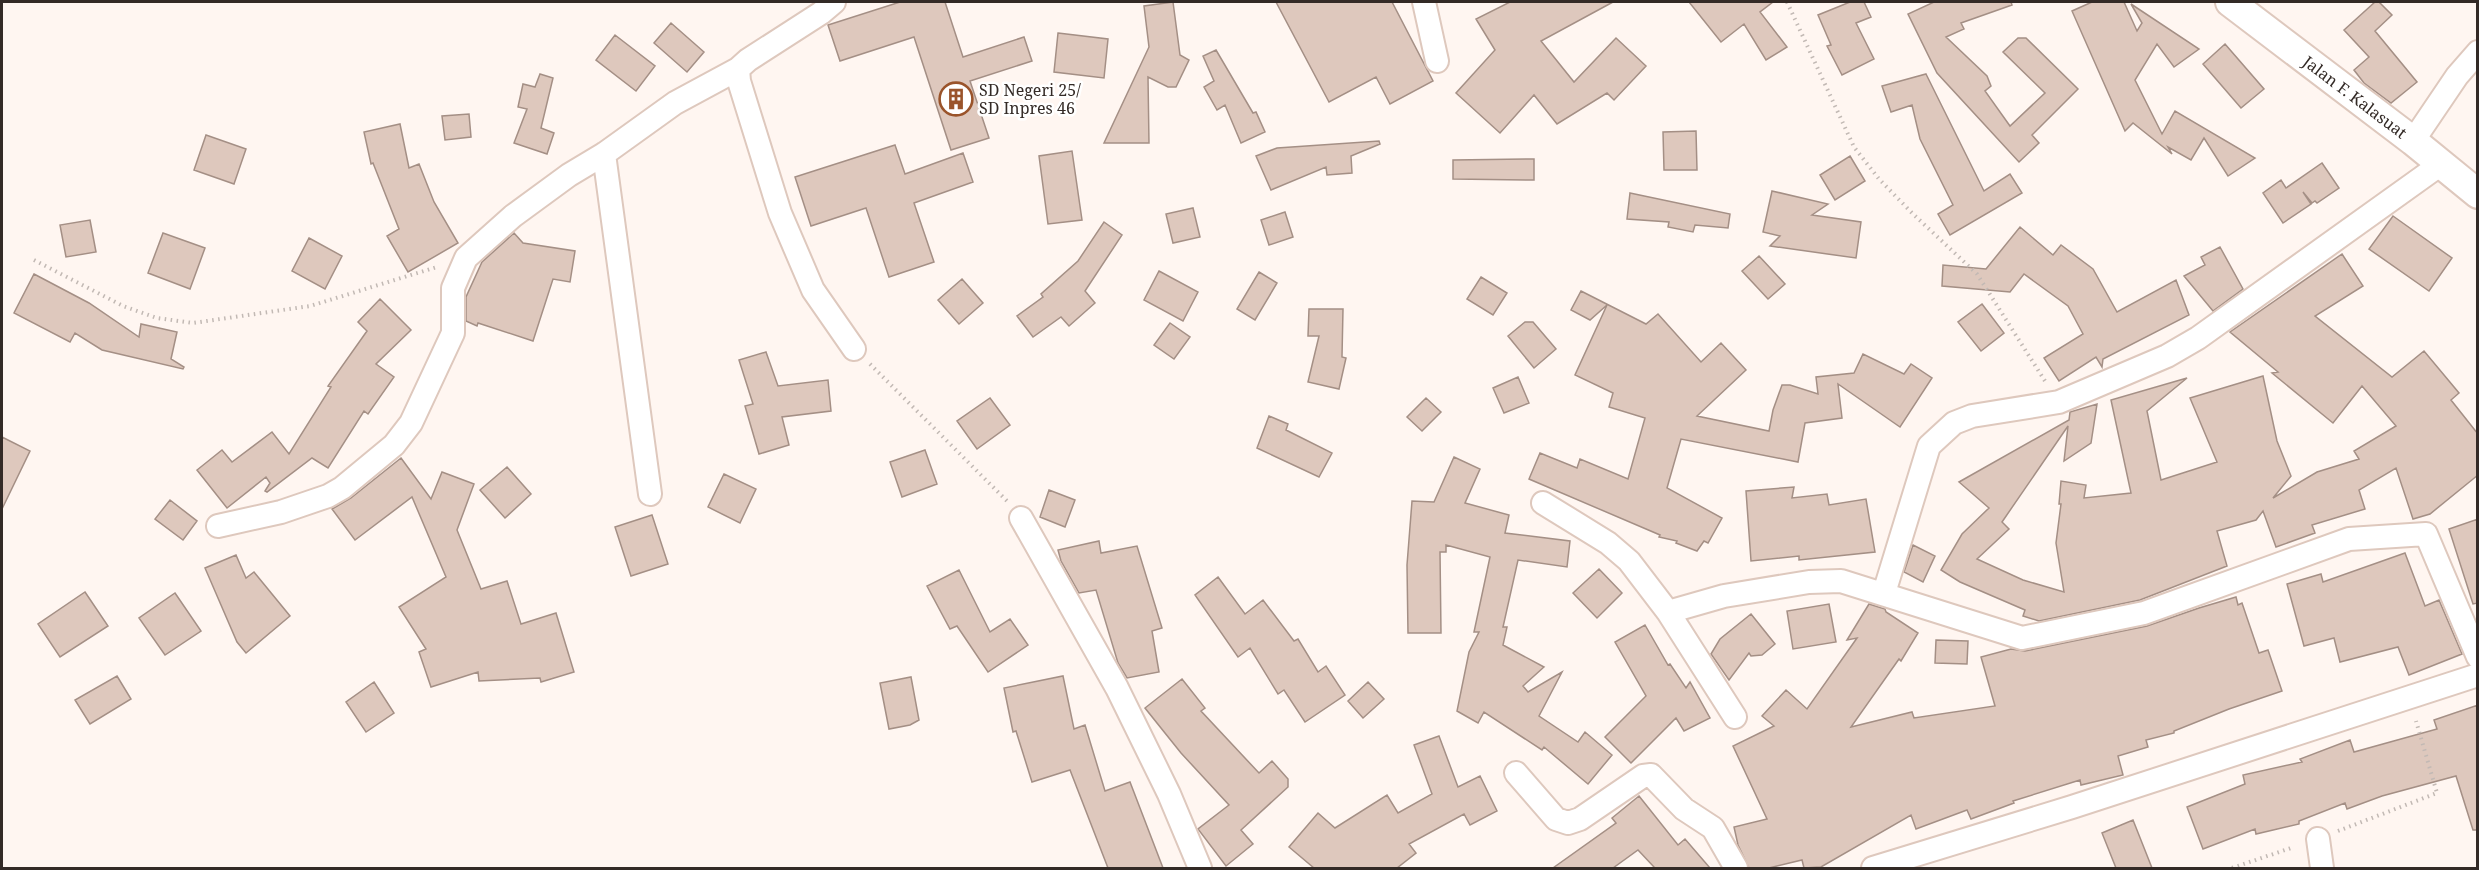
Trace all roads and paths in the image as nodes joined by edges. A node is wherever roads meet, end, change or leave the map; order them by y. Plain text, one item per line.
1 (834, 2) edge
2 (1424, 2) edge
3 (1787, 2) edge
4 (2230, 2) edge
5 (2478, 52) edge
6 (1437, 62) dead end
7 (738, 69) junction
8 (2413, 141) junction
9 (604, 154) junction
10 (2441, 164) junction
11 (2478, 194) edge
12 (466, 258) junction
13 (34, 260) dead end
14 (854, 349) joint
15 (2059, 402) junction
16 (651, 494) dead end
17 (1543, 502) dead end
18 (1021, 518) joint
19 (218, 526) dead end
20 (1884, 593) junction
21 (1668, 612) junction
22 (2478, 657) edge
23 (2478, 675) edge
24 (2410, 697) junction
25 (1735, 717) dead end
26 (1516, 773) dead end
27 (2318, 838) junction
28 (1200, 868) edge
29 (1736, 868) edge
30 (1874, 868) edge
31 (2232, 868) edge
32 (2322, 868) edge

1 - 7 street
2 - 6 street
3 - 15 path
4 - 8 street, Jalan F. Kalasuat
5 - 8 street
7 - 9 street
7 - 14 street
8 - 10 street, Jalan F. Kalasuat
9 - 12 street
9 - 16 street
10 - 11 street, Jalan F. Kalasuat
10 - 15 street
12 - 13 path
12 - 19 street
14 - 18 path
15 - 20 street
17 - 21 street
18 - 28 street
20 - 21 street
20 - 22 street
21 - 25 street
23 - 24 street
24 - 27 path
24 - 30 street
26 - 29 street
27 - 31 path
27 - 32 street

